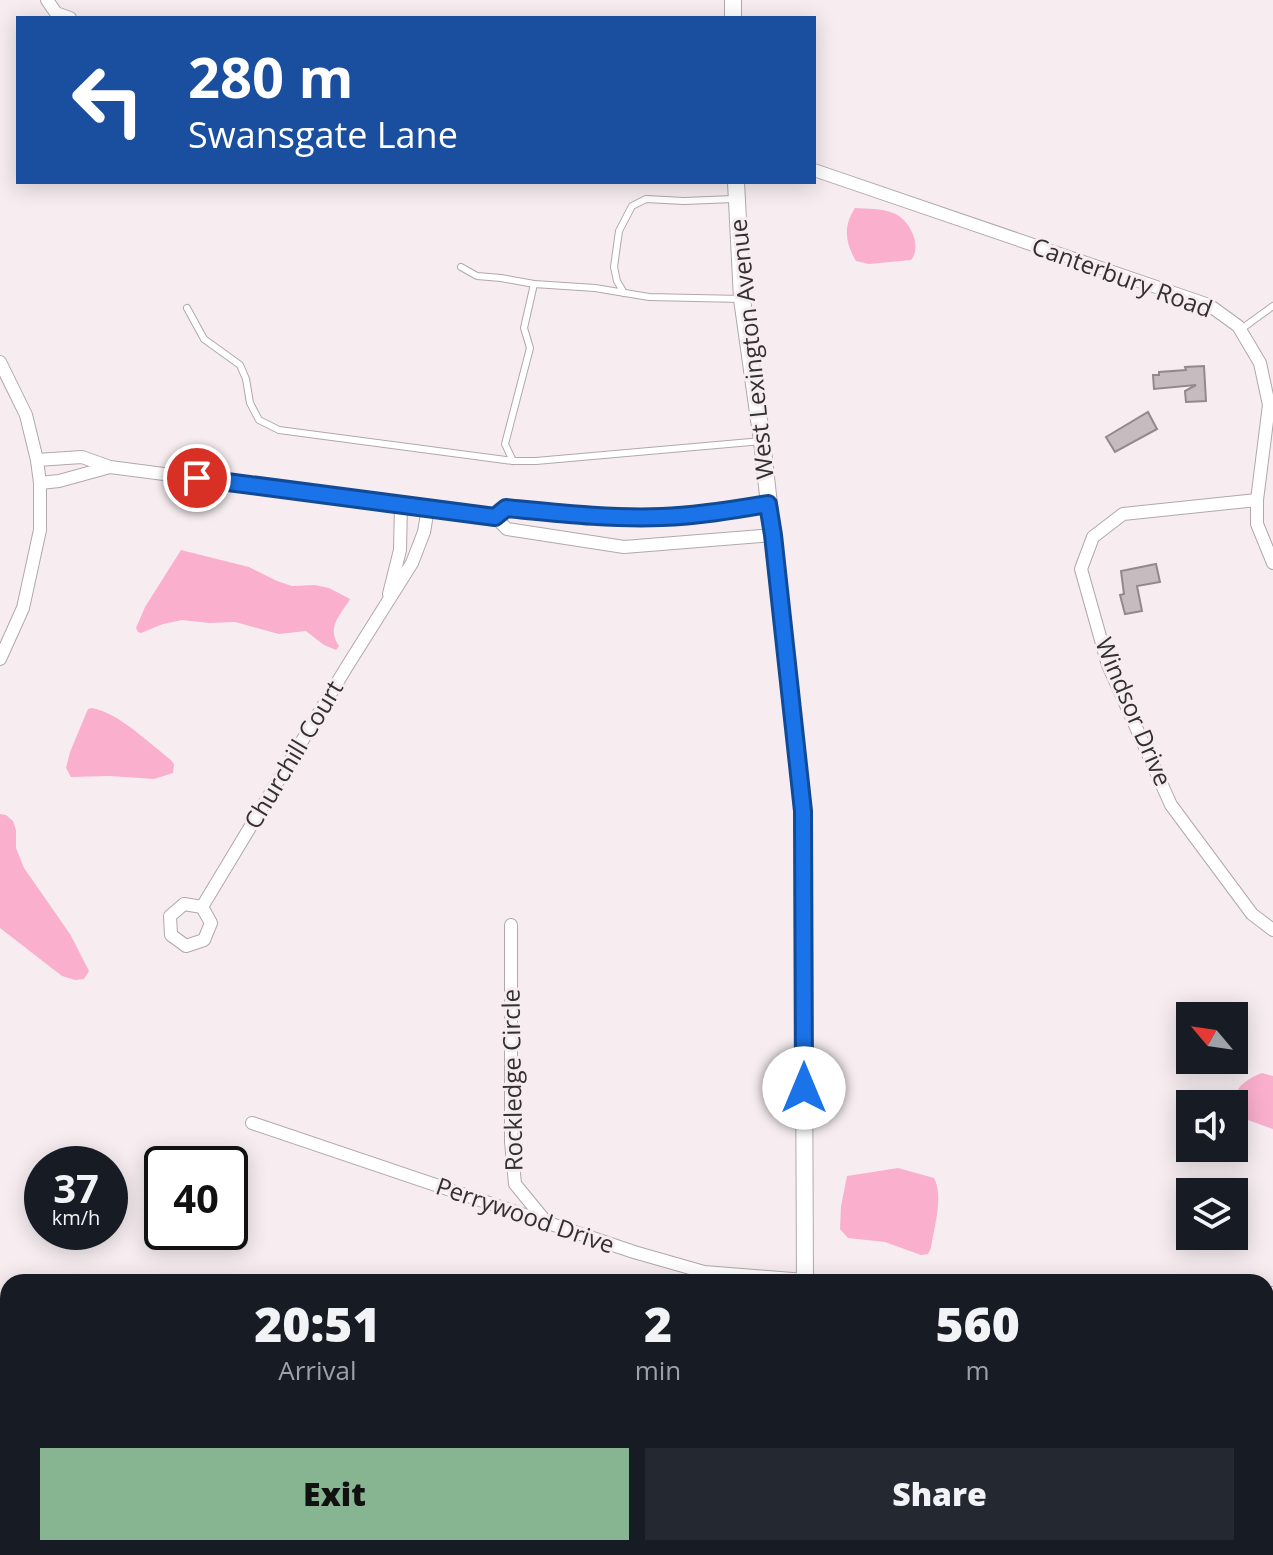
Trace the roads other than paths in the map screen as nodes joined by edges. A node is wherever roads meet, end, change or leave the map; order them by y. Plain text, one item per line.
1 (47, 0) edge
2 (55, 16) edge
3 (816, 171) edge
4 (737, 191) edge
5 (461, 267) dead end
6 (534, 284) junction
7 (624, 293) junction
8 (742, 299) junction
9 (1273, 306) edge
10 (187, 308) dead end
11 (1240, 330) junction
12 (0, 362) edge
13 (762, 441) junction
14 (37, 460) junction
15 (513, 461) junction
16 (110, 467) junction
17 (40, 483) junction
18 (1257, 500) junction
19 (401, 504) junction
20 (768, 504) junction
21 (428, 508) junction
22 (495, 517) junction
23 (773, 535) junction
24 (1273, 563) edge
25 (386, 605) junction
26 (0, 659) edge
27 (202, 907) dead end
28 (511, 925) dead end
29 (1273, 930) edge
30 (252, 1123) dead end
31 (547, 1223) junction
32 (726, 1274) edge
33 (805, 1274) edge

1 - 2 street
3 - 11 street, Canterbury Road
4 - 7 lane
4 - 8 street, West Lexington Avenue
5 - 6 lane
6 - 7 lane
6 - 15 lane
7 - 8 lane
8 - 13 street, West Lexington Avenue
9 - 11 lane
10 - 15 lane
11 - 18 street, Canterbury Road
12 - 14 street
13 - 15 lane
13 - 20 street, West Lexington Avenue
14 - 16 street
14 - 17 street
16 - 17 street
16 - 19 street
17 - 26 street
18 - 24 street, Canterbury Road
18 - 29 street, Windsor Drive
19 - 21 street
19 - 25 street, Churchill Court
20 - 22 street
20 - 23 street, West Lexington Avenue
21 - 22 street
21 - 25 street, Churchill Court
22 - 23 street
23 - 33 street, West Lexington Avenue
25 - 27 street, Churchill Court
28 - 31 street, Rockledge Circle
30 - 31 street, Perrywood Drive
31 - 32 street, Perrywood Drive

